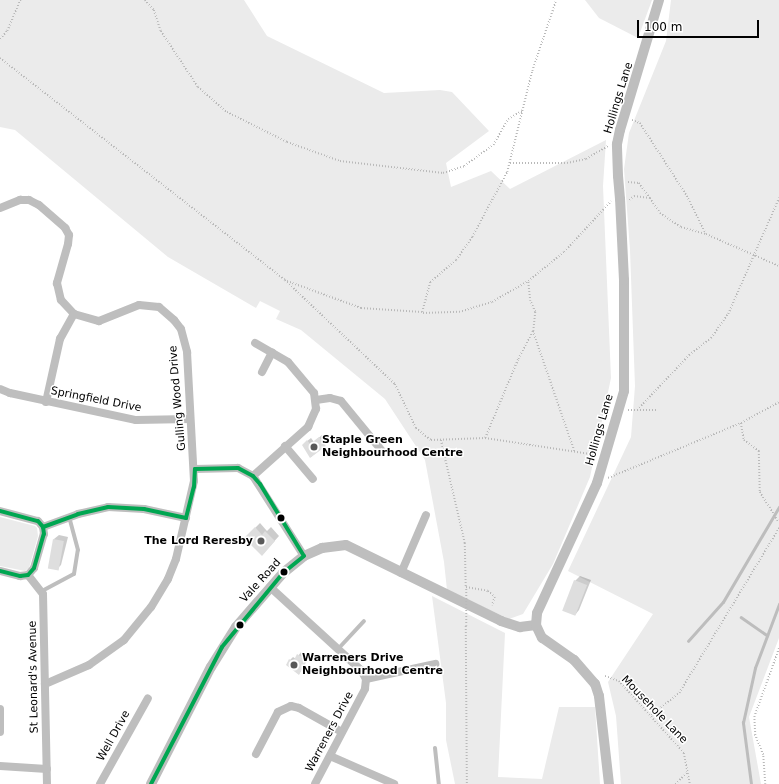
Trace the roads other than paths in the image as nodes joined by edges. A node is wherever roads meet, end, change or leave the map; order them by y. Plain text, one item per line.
1 (659, 0) edge
2 (0, 208) edge
3 (74, 314) junction
4 (255, 343) dead end
5 (272, 352) junction
6 (262, 372) dead end
7 (0, 389) edge
8 (316, 400) junction
9 (46, 402) junction
10 (190, 419) junction
11 (285, 446) junction
12 (382, 451) dead end
13 (195, 469) junction
14 (252, 476) junction
15 (313, 479) dead end
16 (0, 511) edge
17 (426, 514) dead end
18 (69, 518) junction
19 (186, 518) junction
20 (43, 526) junction
21 (304, 556) junction
22 (0, 571) edge
23 (401, 573) junction
24 (28, 575) junction
25 (270, 587) junction
26 (42, 591) junction
27 (364, 621) dead end
28 (536, 625) junction
29 (338, 649) junction
30 (435, 664) dead end
31 (366, 679) junction
32 (45, 684) junction
33 (148, 698) dead end
34 (0, 709) edge
35 (0, 732) edge
36 (342, 732) junction
37 (435, 748) dead end
38 (256, 754) dead end
39 (330, 756) junction
40 (0, 766) edge
41 (47, 769) junction
42 (47, 784) edge
43 (100, 784) edge
44 (151, 784) edge
45 (315, 784) edge
46 (394, 784) edge
47 (439, 784) edge
48 (609, 784) edge

1 - 28 street, Hollings Lane, bridge
2 - 3 street
3 - 9 street
3 - 10 street, Gulling Wood Drive
4 - 5 street
5 - 6 street
5 - 8 street
7 - 9 street, Springfield Drive
8 - 11 street
8 - 12 street
9 - 10 street, Springfield Drive
10 - 13 street, Gulling Wood Drive
11 - 14 street
11 - 15 street
13 - 14 street
13 - 19 street, Gulling Wood Drive
14 - 21 street
16 - 20 street
17 - 23 street
18 - 19 street
18 - 20 street
18 - 26 lane
19 - 32 street, Gulling Wood Drive
20 - 24 street
21 - 23 street, Vale Road
21 - 25 street, Vale Road
22 - 24 street
23 - 28 street, Vale Road
24 - 26 street
25 - 29 street
25 - 44 street, Vale Road
26 - 32 street, St Leonard's Avenue
27 - 29 lane
28 - 48 street
29 - 31 street
30 - 31 street
31 - 36 street, Warreners Drive
32 - 41 street, St Leonard's Avenue
33 - 43 street, Well Drive
34 - 35 street
36 - 38 street
36 - 39 street, Warreners Drive
37 - 47 lane
39 - 45 street, Warreners Drive
39 - 46 street
40 - 41 street
41 - 42 street, St Leonard's Avenue

